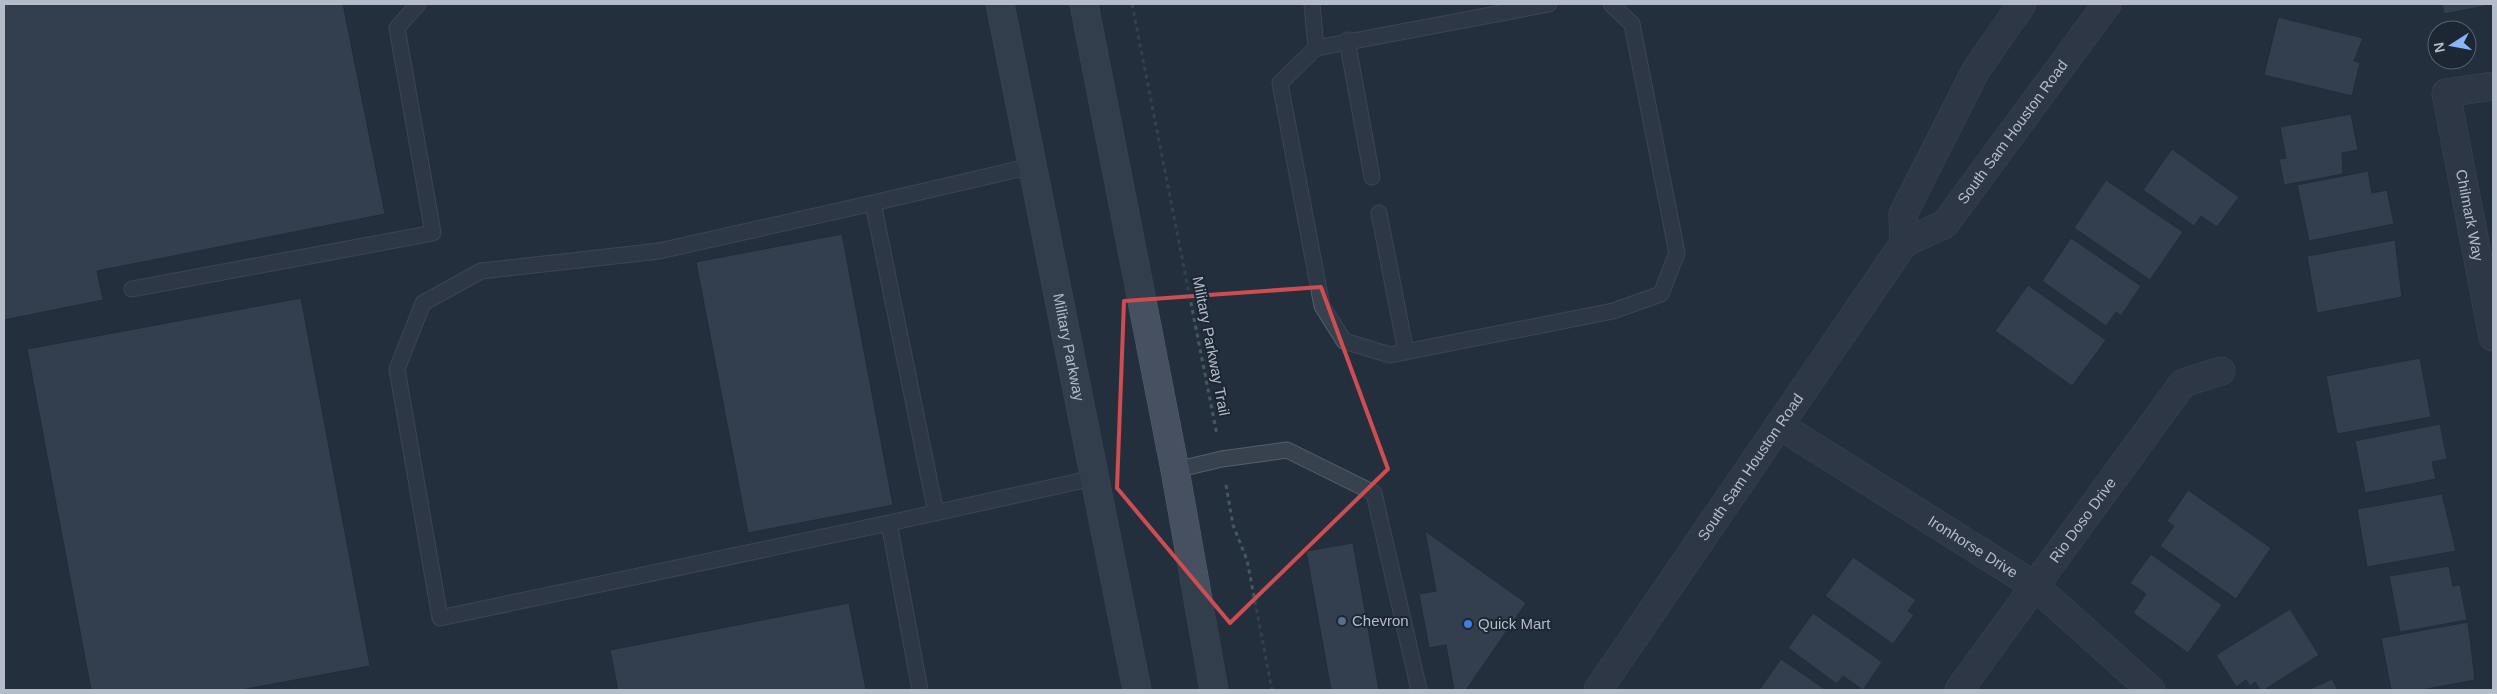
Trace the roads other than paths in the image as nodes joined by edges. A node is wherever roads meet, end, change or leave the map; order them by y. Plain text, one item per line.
1 (418, 4) edge
2 (1000, 4) edge
3 (1084, 4) edge
4 (1312, 4) edge
5 (1549, 4) edge
6 (1611, 4) edge
7 (2022, 4) edge
8 (2107, 4) edge
9 (1347, 40) junction
10 (1316, 48) junction
11 (2493, 86) edge
12 (1032, 166) junction
13 (1372, 177) dead end
14 (873, 204) junction
15 (1379, 213) dead end
16 (1904, 243) junction
17 (132, 289) dead end
18 (2493, 337) edge
19 (1406, 352) junction
20 (2221, 371) dead end
21 (1779, 425) junction
22 (1175, 470) junction
23 (1094, 478) junction
24 (936, 513) junction
25 (889, 523) junction
26 (2035, 586) junction
27 (920, 690) edge
28 (1137, 690) edge
29 (1214, 690) edge
30 (1419, 690) edge
31 (1598, 690) edge
32 (1958, 690) edge
33 (2151, 690) edge

1 - 17 lane
2 - 12 main road, Military Parkway
3 - 22 main road
4 - 10 lane
5 - 9 lane
6 - 19 lane
7 - 16 street
8 - 16 street, South Sam Houston Road
9 - 10 lane
9 - 13 lane
10 - 19 lane
11 - 18 street, Chilmark Way
12 - 14 lane
12 - 23 main road, Military Parkway
14 - 24 lane
14 - 25 lane
15 - 19 lane
16 - 21 street, South Sam Houston Road
20 - 26 street, Rio Doso Drive
21 - 26 street, Ironhorse Drive
21 - 31 street, South Sam Houston Road
22 - 29 main road
22 - 30 lane
23 - 24 lane
23 - 28 main road, Military Parkway
24 - 25 lane
25 - 27 lane
26 - 32 street, Rio Doso Drive
26 - 33 street, Ironhorse Drive

